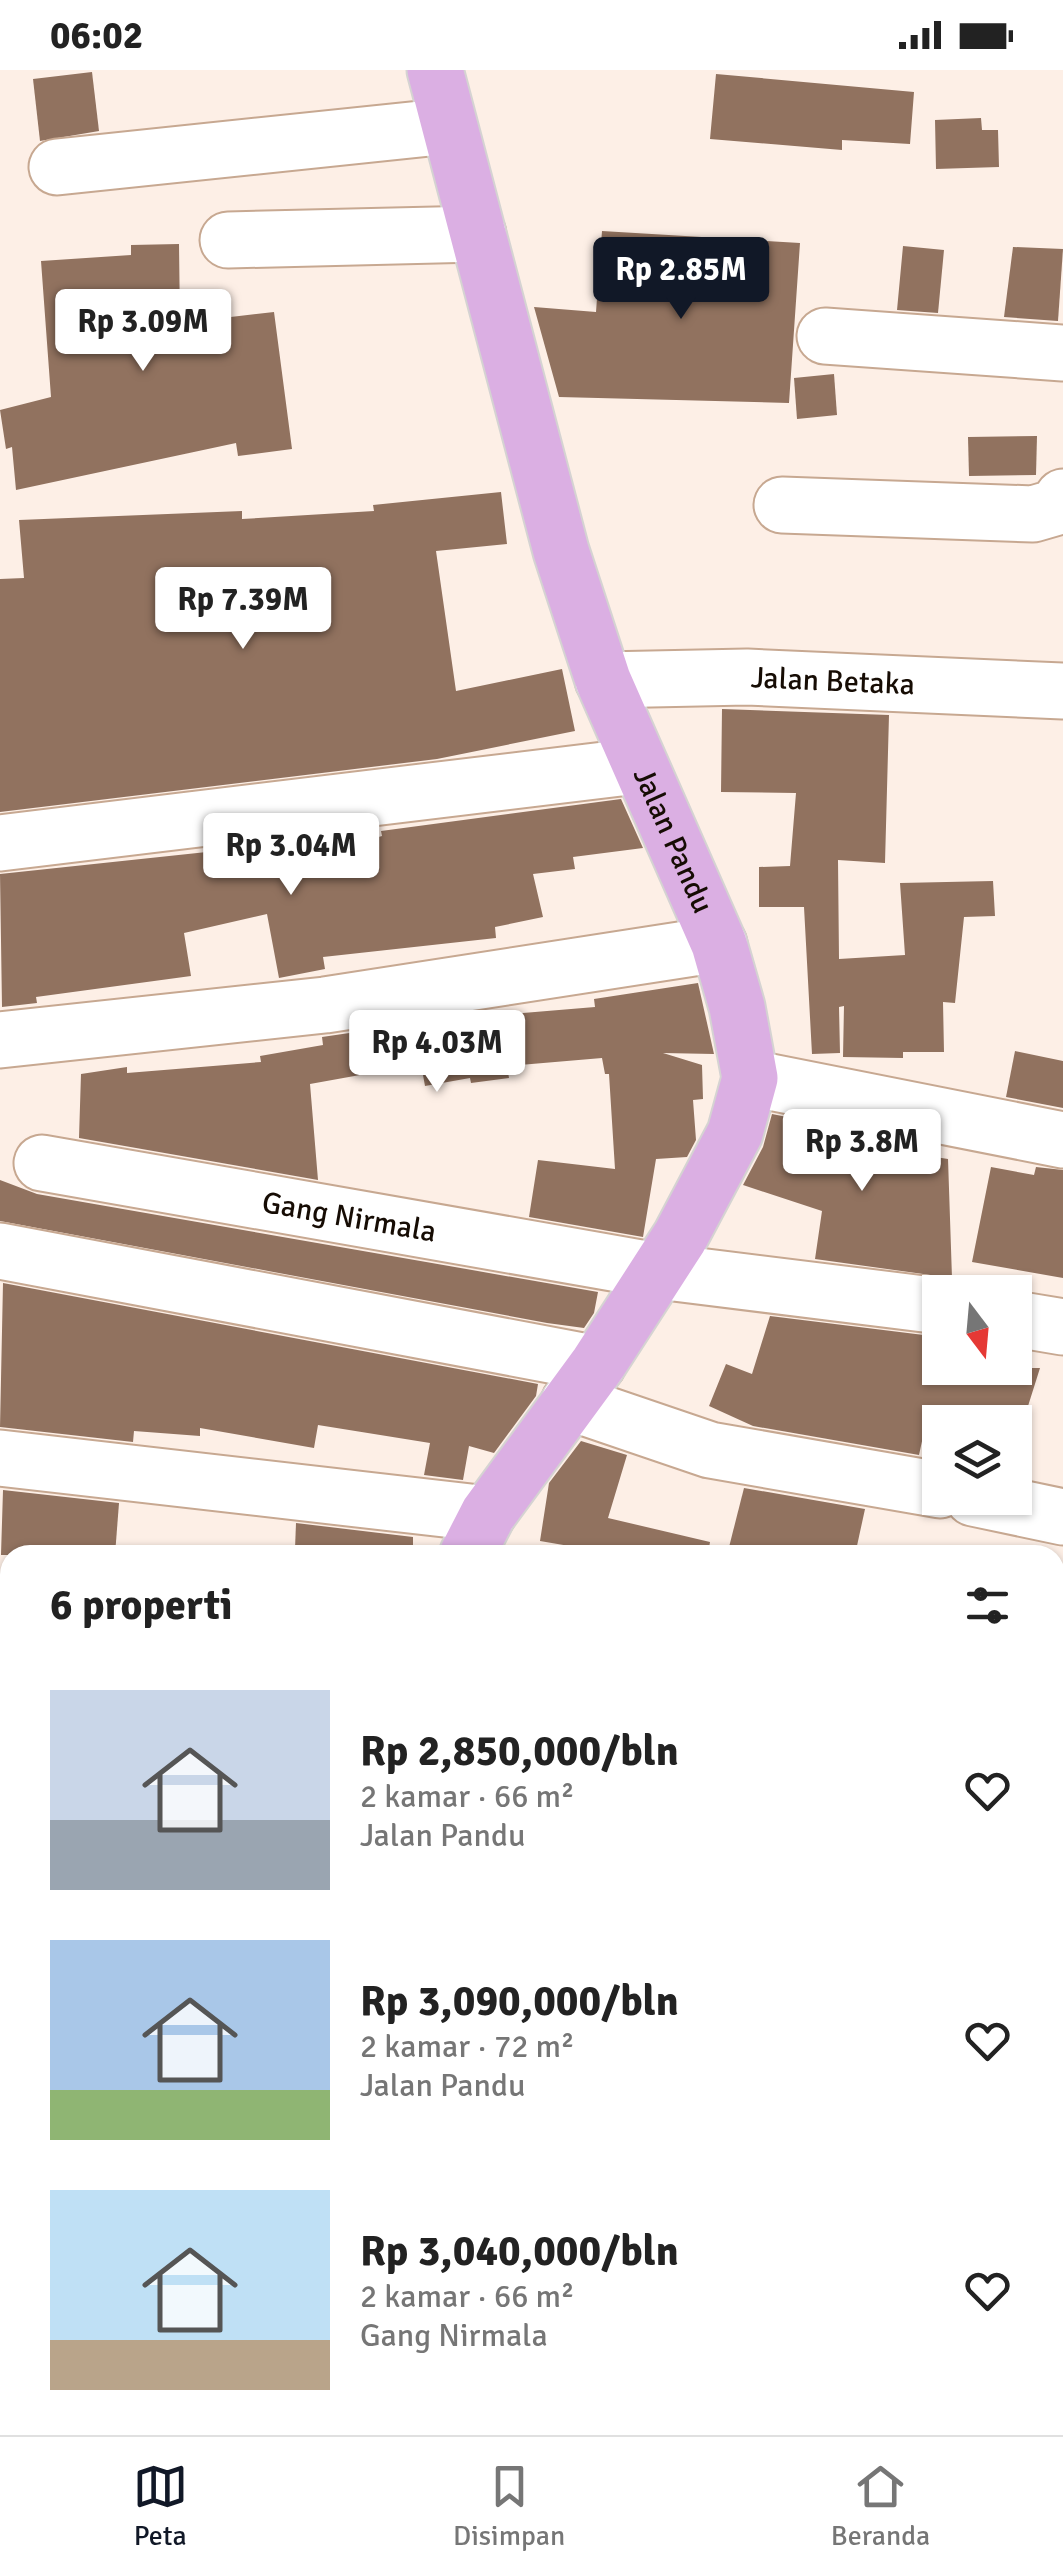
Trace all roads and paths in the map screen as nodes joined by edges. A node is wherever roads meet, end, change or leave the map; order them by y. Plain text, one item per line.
1 (435, 70) edge
2 (449, 126) junction
3 (57, 167) dead end
4 (478, 234) junction
5 (228, 240) dead end
6 (825, 336) dead end
7 (1063, 353) edge
8 (1063, 496) edge
9 (782, 504) dead end
10 (603, 680) junction
11 (1063, 691) edge
12 (637, 766) junction
13 (0, 843) edge
14 (719, 944) junction
15 (0, 1040) edge
16 (750, 1078) junction
17 (1063, 1140) edge
18 (42, 1163) dead end
19 (0, 1252) edge
20 (658, 1271) junction
21 (922, 1304) edge
22 (1032, 1322) edge
23 (1063, 1327) edge
24 (584, 1383) junction
25 (0, 1458) edge
26 (922, 1487) edge
27 (1032, 1510) edge
28 (1063, 1517) edge
29 (478, 1534) edge

1 - 2 main road, Jalan Pandu
2 - 3 street
2 - 4 main road, Jalan Pandu
4 - 5 street
4 - 10 main road, Jalan Pandu
6 - 7 street
8 - 9 street
10 - 11 street, Jalan Betaka
10 - 12 main road, Jalan Pandu
12 - 13 street
12 - 14 main road, Jalan Pandu
14 - 15 street
14 - 16 main road, Jalan Pandu
16 - 17 street
16 - 20 main road, Jalan Pandu
18 - 20 street, Gang Nirmala
19 - 24 street
20 - 21 street, Gang Nirmala
20 - 24 main road, Jalan Pandu
22 - 23 street
24 - 26 street
24 - 29 main road, Jalan Pandu
25 - 29 street
27 - 28 street

